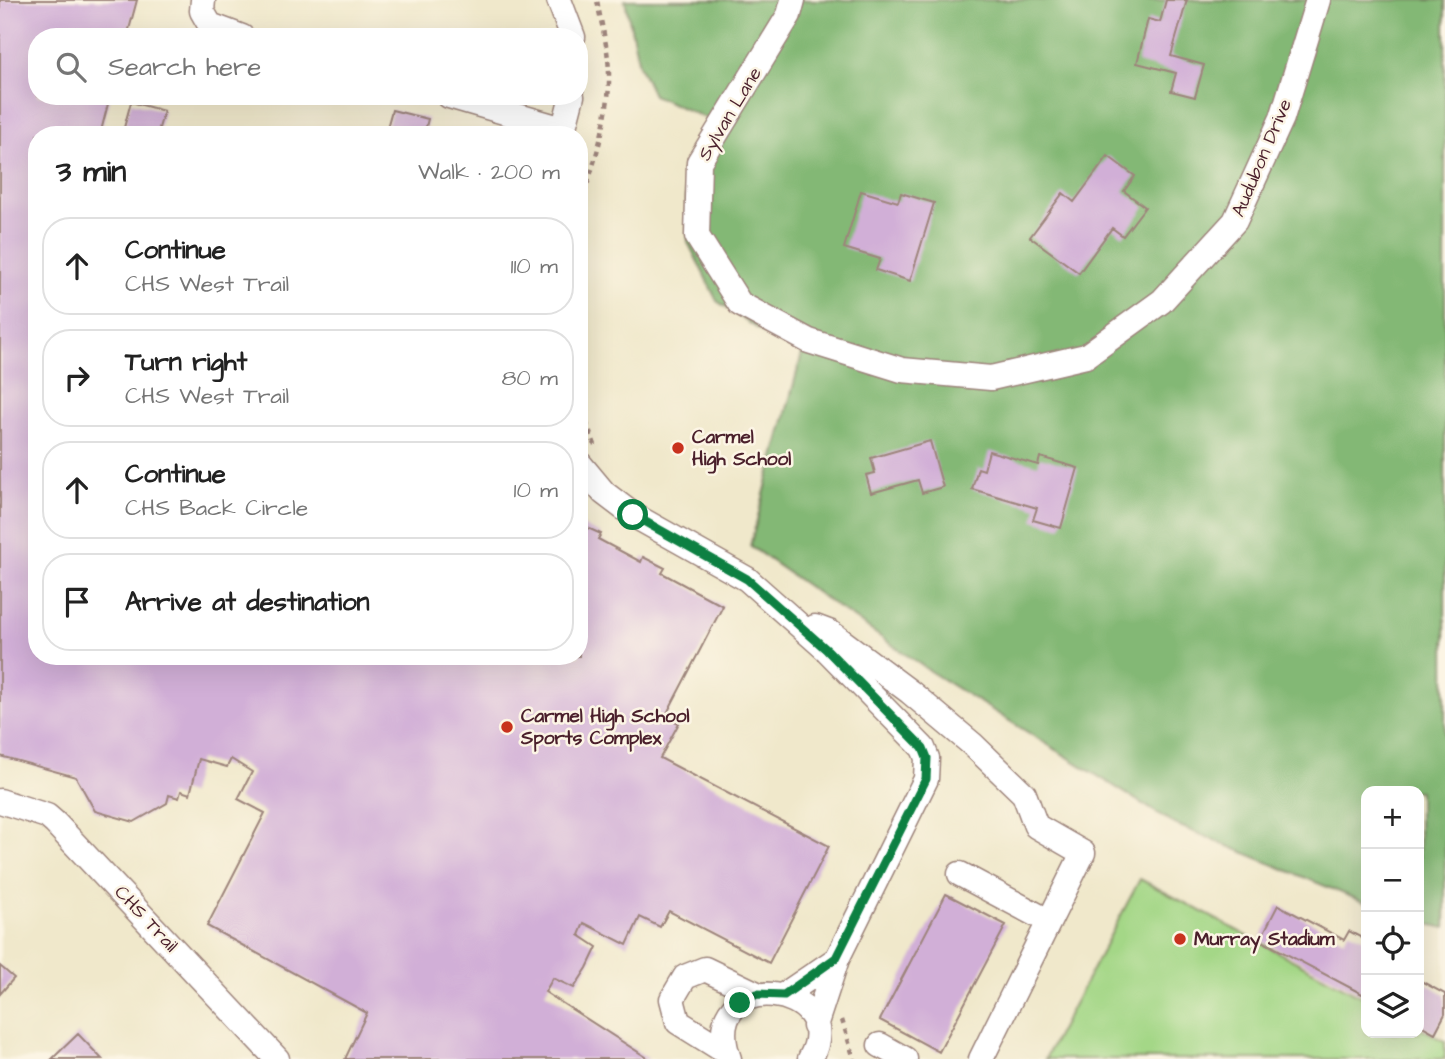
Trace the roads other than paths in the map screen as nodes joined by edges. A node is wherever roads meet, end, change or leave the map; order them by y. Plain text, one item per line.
1 (203, 0) edge
2 (559, 0) edge
3 (793, 0) edge
4 (1318, 0) edge
5 (218, 28) edge
6 (570, 28) edge
7 (478, 105) edge
8 (570, 105) edge
9 (544, 126) edge
10 (564, 126) edge
11 (697, 236) joint
12 (588, 474) edge
13 (791, 618) junction
14 (0, 801) edge
15 (960, 874) dead end
16 (1048, 921) junction
17 (836, 958) junction
18 (757, 994) junction
19 (784, 995) junction
20 (816, 1045) edge
21 (880, 1045) dead end
22 (727, 1055) edge
23 (276, 1059) edge
24 (905, 1059) edge
25 (981, 1059) edge

1 - 5 street
2 - 6 street
3 - 11 street, Sylvan Lane
4 - 11 street, Audubon Drive
7 - 9 street
8 - 10 street
12 - 13 street
13 - 16 street
13 - 17 street
14 - 23 street, CHS Trail
15 - 16 street
16 - 25 street
17 - 19 street
17 - 20 street
18 - 19 street
18 - 22 street
18 - 22 street
19 - 20 street
21 - 24 street

